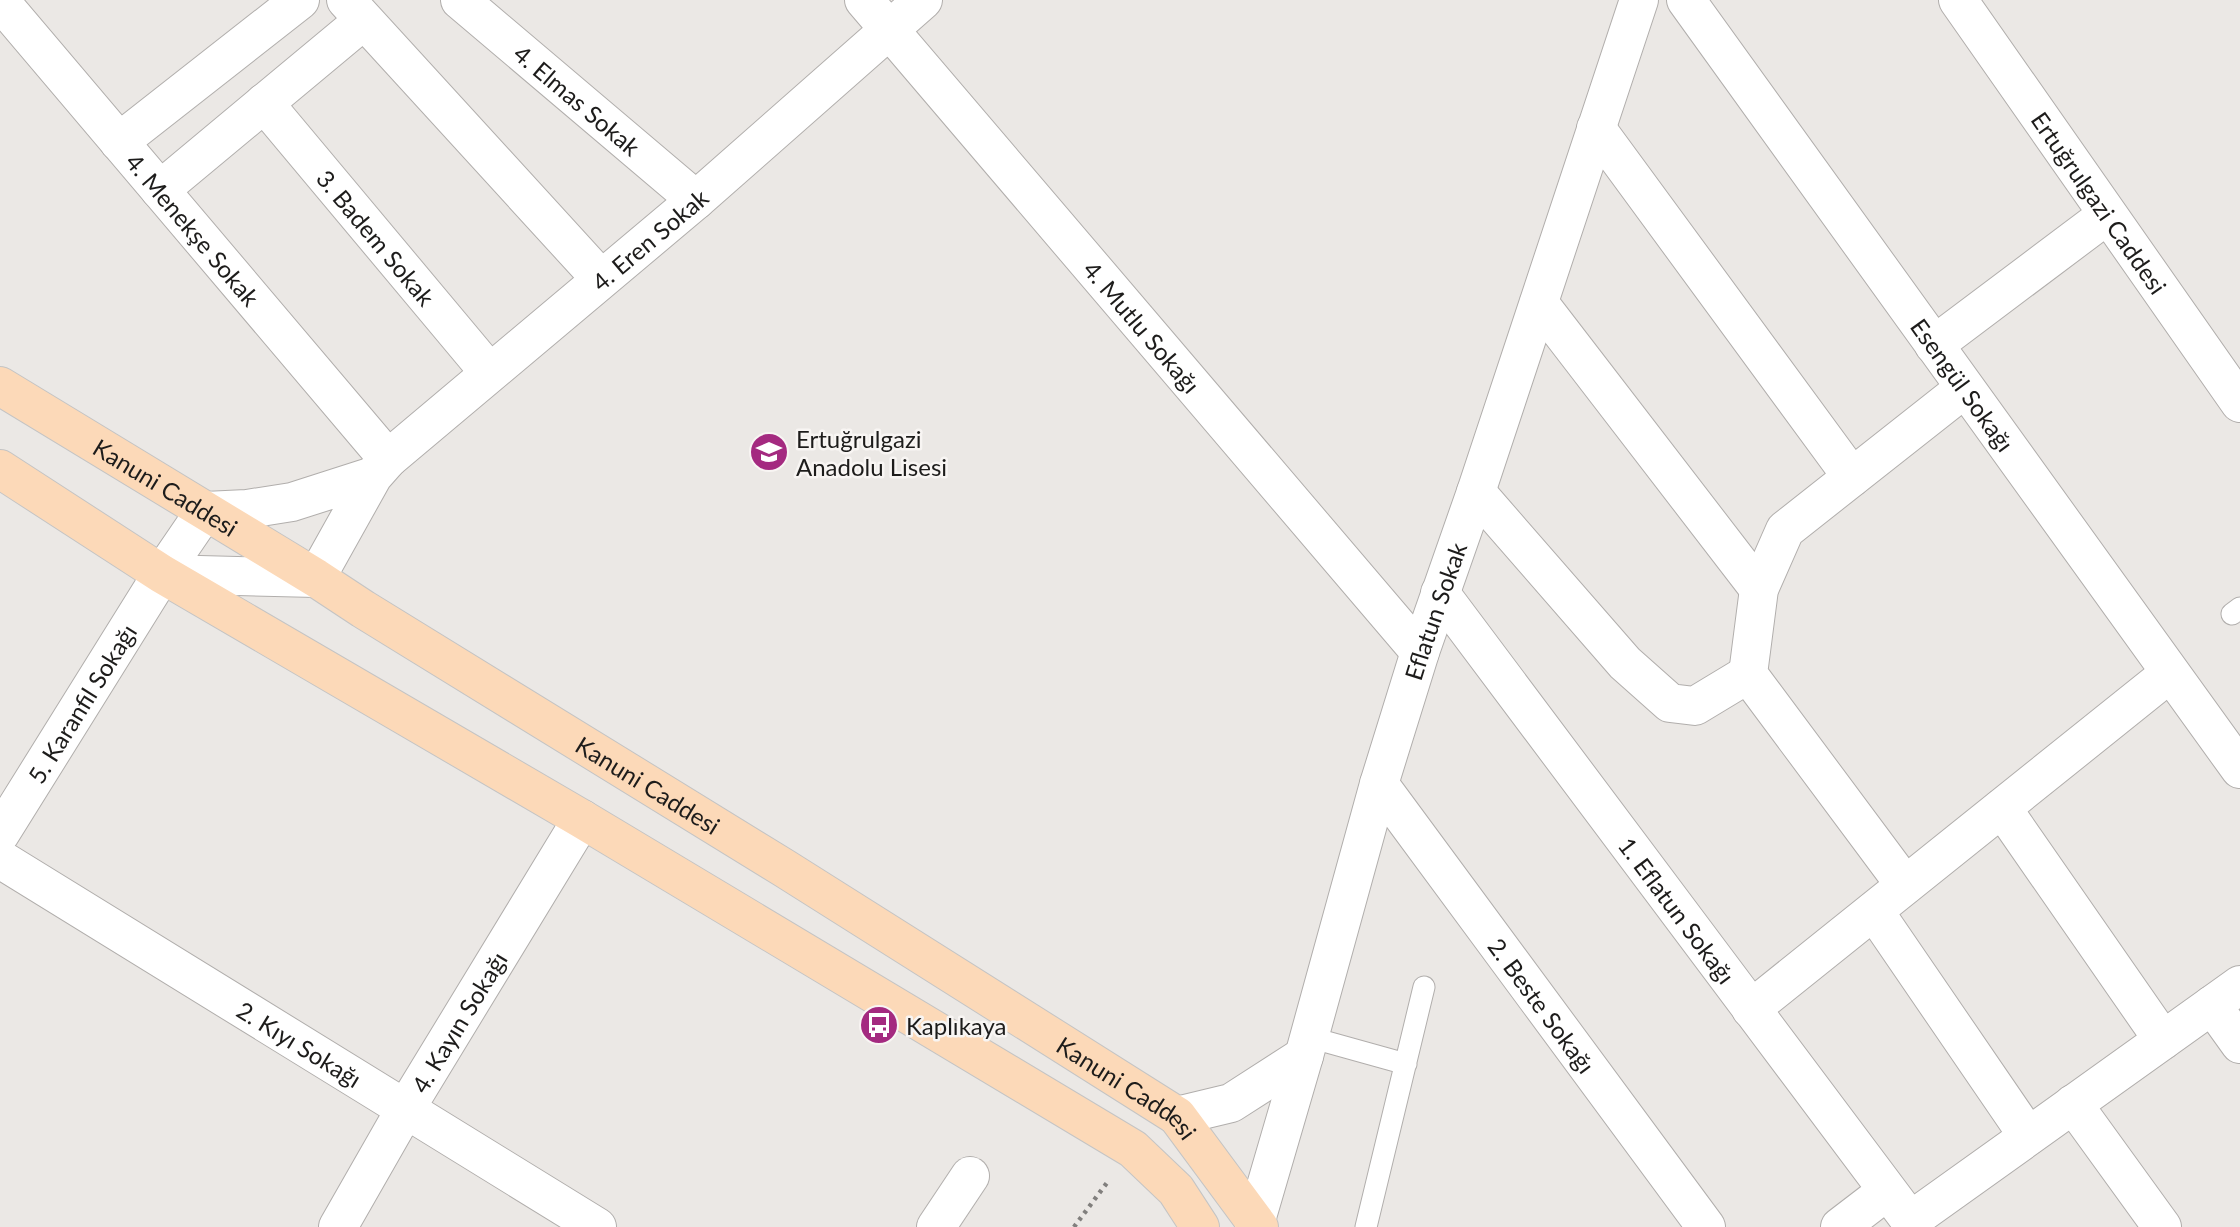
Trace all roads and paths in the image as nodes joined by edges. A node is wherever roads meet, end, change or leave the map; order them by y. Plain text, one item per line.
1 (300, 0) edge
2 (460, 0) edge
3 (864, 0) edge
4 (923, 0) edge
5 (1639, 0) edge
6 (1686, 0) edge
7 (1958, 0) edge
8 (0, 1) edge
9 (355, 10) edge
10 (890, 28) junction
11 (264, 103) junction
12 (1596, 128) junction
13 (119, 142) junction
14 (160, 190) junction
15 (696, 200) junction
16 (2107, 215) junction
17 (601, 279) junction
18 (1539, 303) junction
19 (1934, 345) junction
20 (489, 372) junction
21 (0, 386) edge
22 (1965, 388) junction
23 (2240, 403) edge
24 (380, 467) junction
25 (0, 469) edge
26 (1852, 477) junction
27 (1476, 492) junction
28 (205, 511) junction
29 (162, 574) junction
30 (316, 578) junction
31 (1759, 589) junction
32 (1440, 593) junction
33 (1420, 652) junction
34 (2170, 673) junction
35 (1748, 674) junction
36 (2240, 769) edge
37 (1379, 784) junction
38 (2001, 808) junction
39 (582, 819) junction
40 (0, 834) edge
41 (0, 859) edge
42 (1905, 885) junction
43 (1874, 911) junction
44 (1424, 988) dead end
45 (2226, 995) edge
46 (1751, 1009) junction
47 (2163, 1040) junction
48 (2240, 1044) edge
49 (1307, 1046) junction
50 (1406, 1064) junction
51 (2073, 1104) junction
52 (407, 1108) junction
53 (1177, 1116) junction
54 (2028, 1136) junction
55 (1133, 1149) junction
56 (970, 1176) dead end
57 (1887, 1191) junction
58 (1912, 1224) edge
59 (1256, 1225) edge
60 (338, 1227) edge
61 (597, 1227) edge
62 (936, 1227) edge
63 (1074, 1227) edge
64 (1200, 1227) edge
65 (1366, 1227) edge
66 (1706, 1227) edge
67 (1840, 1227) edge
68 (2162, 1227) edge

1 - 13 street
2 - 15 street, 4. Elmas Sokak
3 - 10 street, 4. Mutlu Sokağı
4 - 10 street, 4. Eren Sokak
5 - 12 street, Eflatun Sokak
6 - 19 street, Esengül Sokağı
7 - 16 street, Ertuğrulgazi Caddesi
8 - 13 street, 4. Menekşe Sokak
9 - 11 street
9 - 17 street
10 - 15 street, 4. Eren Sokak
10 - 33 street, 4. Mutlu Sokağı
11 - 14 street
11 - 20 street, 3. Badem Sokak
12 - 18 street, Eflatun Sokak
12 - 26 street
13 - 14 street, 4. Menekşe Sokak
14 - 24 street, 4. Menekşe Sokak
15 - 17 street, 4. Eren Sokak
16 - 19 street
16 - 23 street, Ertuğrulgazi Caddesi
17 - 20 street, 4. Eren Sokak
18 - 27 street, Eflatun Sokak
18 - 31 street
19 - 22 street, Esengül Sokağı
20 - 24 street, 4. Eren Sokak
21 - 28 main road, Kanuni Caddesi
22 - 26 street
22 - 34 street, Esengül Sokağı
24 - 28 street, 4. Eren Sokak
24 - 30 street, 4. Eren Sokak
25 - 29 main road, Kanuni Caddesi
26 - 31 street
27 - 32 street, Eflatun Sokak
27 - 35 street
28 - 29 street, 5. Karanfil Sokağı
28 - 30 main road, Kanuni Caddesi
29 - 30 street
29 - 39 main road, Kanuni Caddesi
29 - 40 street, 5. Karanfil Sokağı
30 - 53 main road, Kanuni Caddesi
31 - 35 street
32 - 33 street, Eflatun Sokak
32 - 46 street, 1. Eflatun Sokağı
33 - 37 street, Eflatun Sokak
34 - 36 street, Esengül Sokağı
34 - 38 street
35 - 42 street
37 - 49 street, Eflatun Sokak
37 - 66 street, 2. Beste Sokağı
38 - 42 street
38 - 47 street
39 - 52 street, 4. Kayın Sokağı
39 - 55 main road, Kanuni Caddesi
41 - 52 street, 2. Kıyı Sokağı
42 - 43 street
43 - 46 street
43 - 54 street
44 - 50 lane
45 - 47 street
45 - 48 street
46 - 57 street, 1. Eflatun Sokağı
47 - 51 street
49 - 50 lane
49 - 53 street
49 - 59 street, Eflatun Sokak
50 - 65 lane
51 - 54 street
51 - 68 street
52 - 60 street, 4. Kayın Sokağı
52 - 61 street, 2. Kıyı Sokağı
53 - 59 main road, Kanuni Caddesi
54 - 58 street
55 - 63 path
55 - 64 main road, Kanuni Caddesi
56 - 62 street
57 - 58 street, 1. Eflatun Sokağı
57 - 67 street

